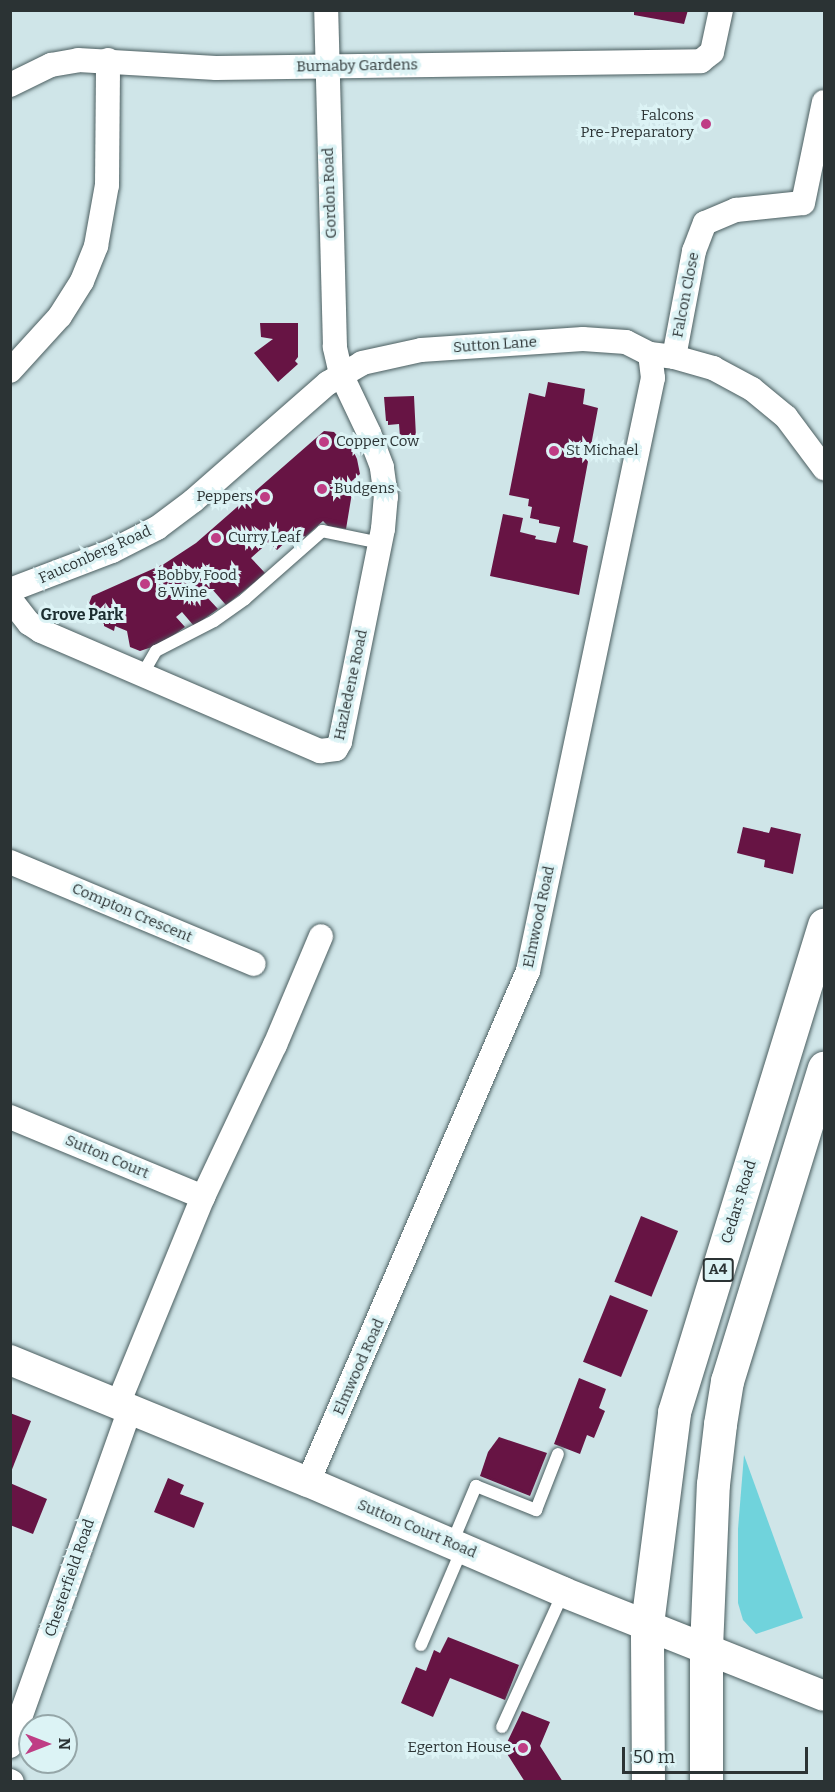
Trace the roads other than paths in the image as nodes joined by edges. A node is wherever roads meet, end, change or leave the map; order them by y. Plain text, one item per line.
1 (326, 10) edge
2 (721, 10) edge
3 (108, 60) junction
4 (327, 67) junction
5 (10, 85) edge
6 (825, 102) edge
7 (650, 354) junction
8 (674, 357) junction
9 (10, 371) edge
10 (341, 374) junction
11 (825, 468) edge
12 (380, 543) junction
13 (10, 590) edge
14 (10, 599) edge
15 (142, 675) junction
16 (10, 862) edge
17 (825, 925) edge
18 (321, 936) dead end
19 (254, 964) dead end
20 (825, 1068) edge
21 (10, 1117) edge
22 (815, 1124) edge
23 (203, 1197) junction
24 (10, 1360) edge
25 (124, 1406) junction
26 (558, 1454) dead end
27 (308, 1482) junction
28 (457, 1546) junction
29 (563, 1592) junction
30 (647, 1624) junction
31 (421, 1645) dead end
32 (706, 1648) junction
33 (825, 1696) edge
34 (502, 1727) dead end
35 (10, 1746) edge
36 (648, 1782) edge
37 (706, 1782) edge

1 - 4 street, Gordon Road
2 - 4 street, Burnaby Gardens
3 - 4 street, Burnaby Gardens
3 - 5 street, Burnaby Gardens
3 - 9 street
4 - 10 street, Gordon Road
6 - 8 street, Falcon Close
7 - 8 street, Sutton Lane
7 - 10 street, Sutton Lane
7 - 27 street, Elmwood Road
8 - 11 street, Sutton Lane
10 - 12 street, Hazledene Road
10 - 13 street, Fauconberg Road
12 - 15 lane
12 - 15 street, Hazledene Road
14 - 15 street, Hazledene Road
16 - 19 street, Compton Crescent
17 - 30 highway, Cedars Road / A4
18 - 23 street, Chesterfield Road
20 - 22 highway
21 - 23 street, Sutton Court
22 - 32 highway
23 - 25 street, Chesterfield Road
24 - 25 street, Sutton Court Road
25 - 27 street, Sutton Court Road
25 - 35 street, Chesterfield Road
26 - 28 lane
27 - 28 street, Sutton Court Road
28 - 29 street, Sutton Court Road
28 - 31 lane
29 - 30 street, Sutton Court Road
29 - 34 lane
30 - 32 street, Sutton Court Road
30 - 36 highway, A4
32 - 33 street, Sutton Court Road
32 - 37 highway

